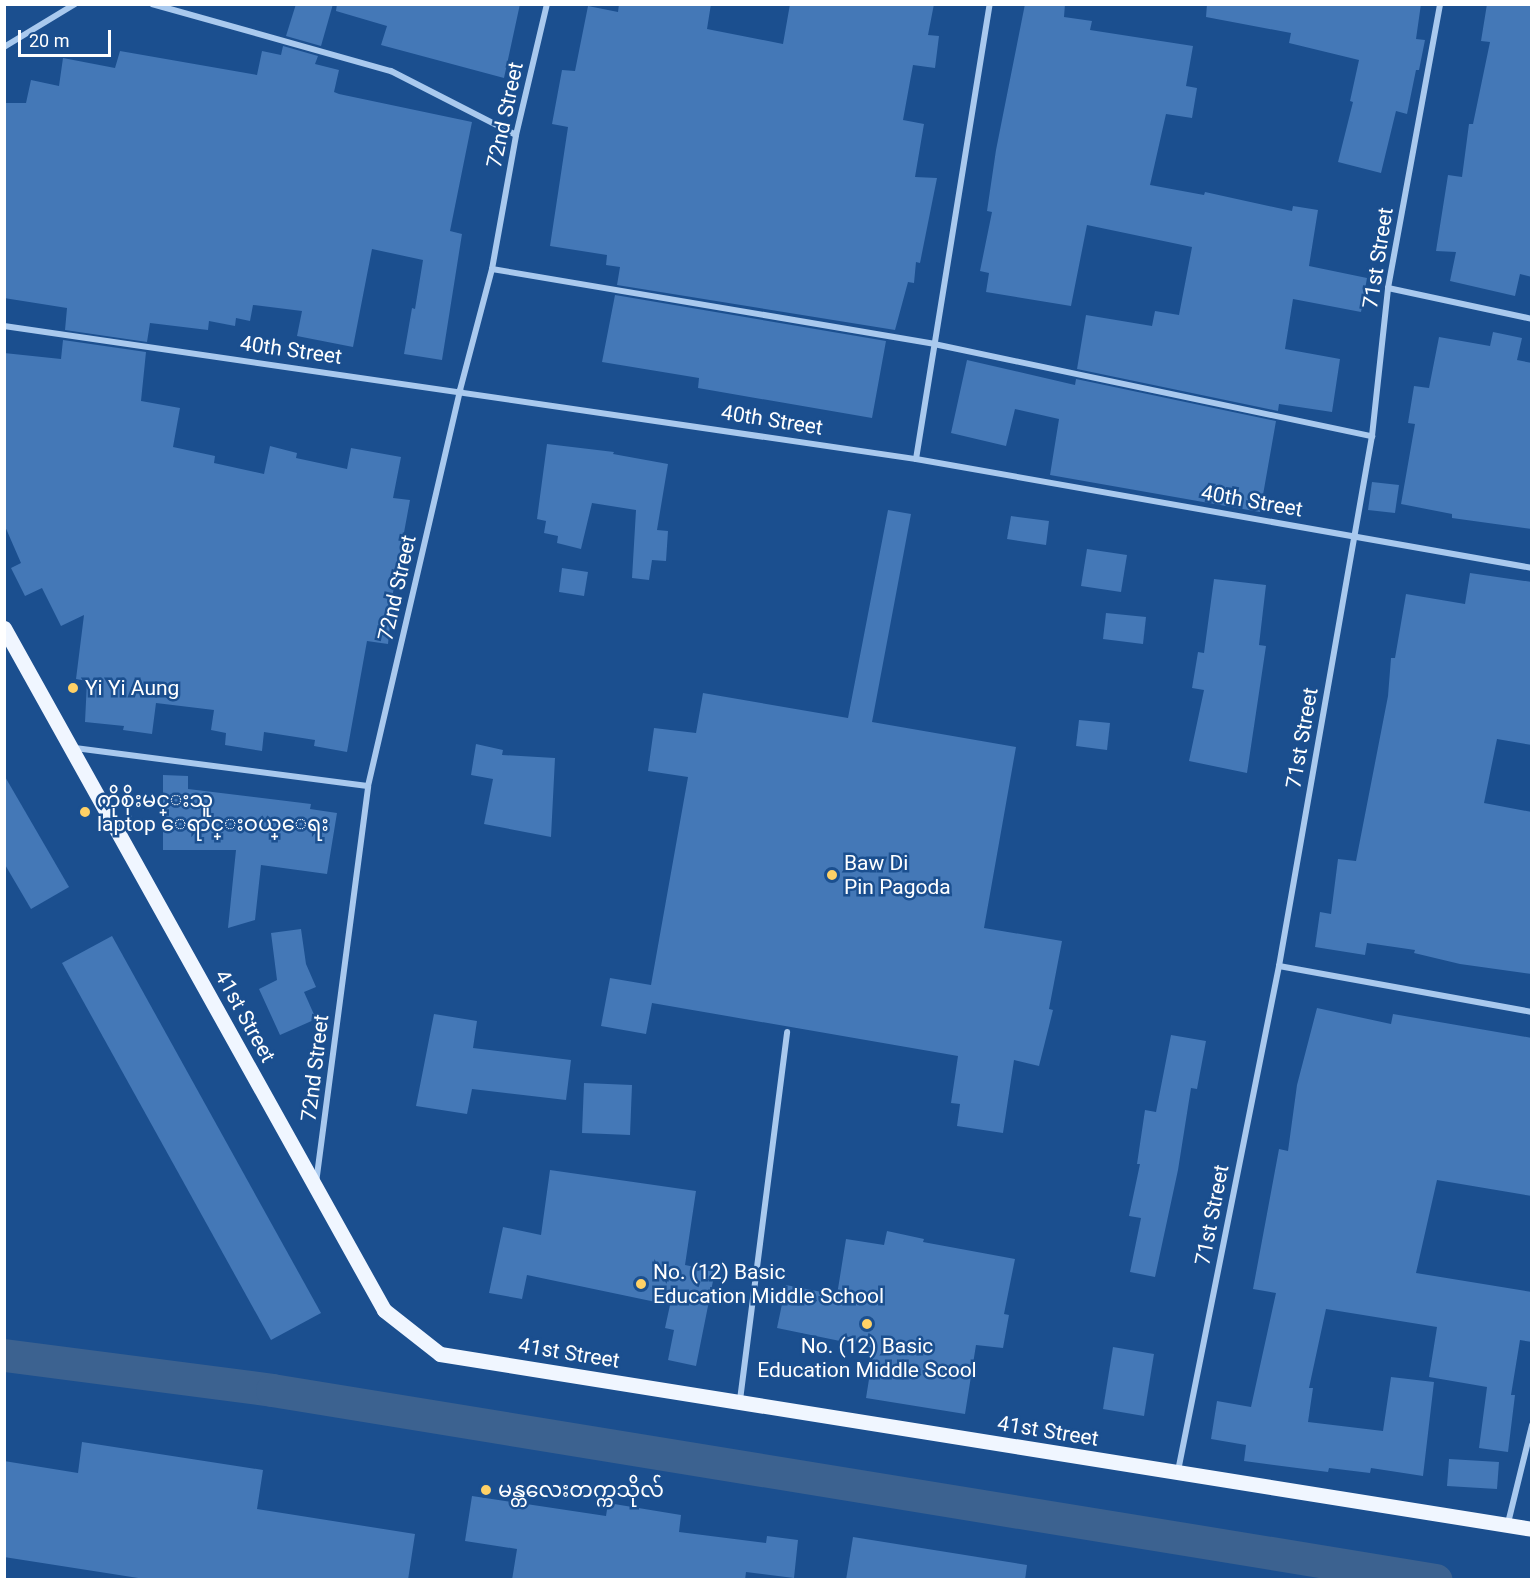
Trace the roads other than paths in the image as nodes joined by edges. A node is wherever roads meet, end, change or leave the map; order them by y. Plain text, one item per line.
1 (75, 4) edge
2 (152, 4) edge
3 (547, 4) edge
4 (990, 4) edge
5 (1440, 4) edge
6 (4, 47) edge
7 (516, 135) junction
8 (492, 269) junction
9 (1388, 288) junction
10 (1532, 319) edge
11 (4, 326) edge
12 (934, 344) junction
13 (460, 390) junction
14 (1372, 436) junction
15 (916, 459) junction
16 (1354, 536) junction
17 (1532, 568) edge
18 (4, 628) edge
19 (71, 748) junction
20 (368, 786) junction
21 (1279, 966) junction
22 (1532, 1012) edge
23 (787, 1032) dead end
24 (316, 1186) junction
25 (739, 1402) junction
26 (1532, 1425) edge
27 (1178, 1473) junction
28 (1508, 1525) junction
29 (1532, 1528) edge

1 - 6 street
2 - 7 street
3 - 7 street, 72nd Street
4 - 12 street
5 - 9 street, 71st Street
7 - 8 street, 72nd Street
8 - 12 street
8 - 13 street, 72nd Street
9 - 10 street
9 - 14 street, 71st Street
11 - 13 street, 40th Street
12 - 14 street
12 - 15 street
13 - 15 street, 40th Street
13 - 20 street, 72nd Street
14 - 16 street, 71st Street
15 - 16 street, 40th Street
16 - 17 street, 40th Street
16 - 21 street, 71st Street
18 - 19 main road, 41st Street
19 - 20 street
19 - 24 main road, 41st Street
20 - 24 street, 72nd Street
21 - 22 street
21 - 27 street, 71st Street
23 - 25 street
24 - 25 main road, 41st Street
25 - 27 main road, 41st Street
26 - 28 street
27 - 28 main road, 41st Street
28 - 29 main road, 41st Street

